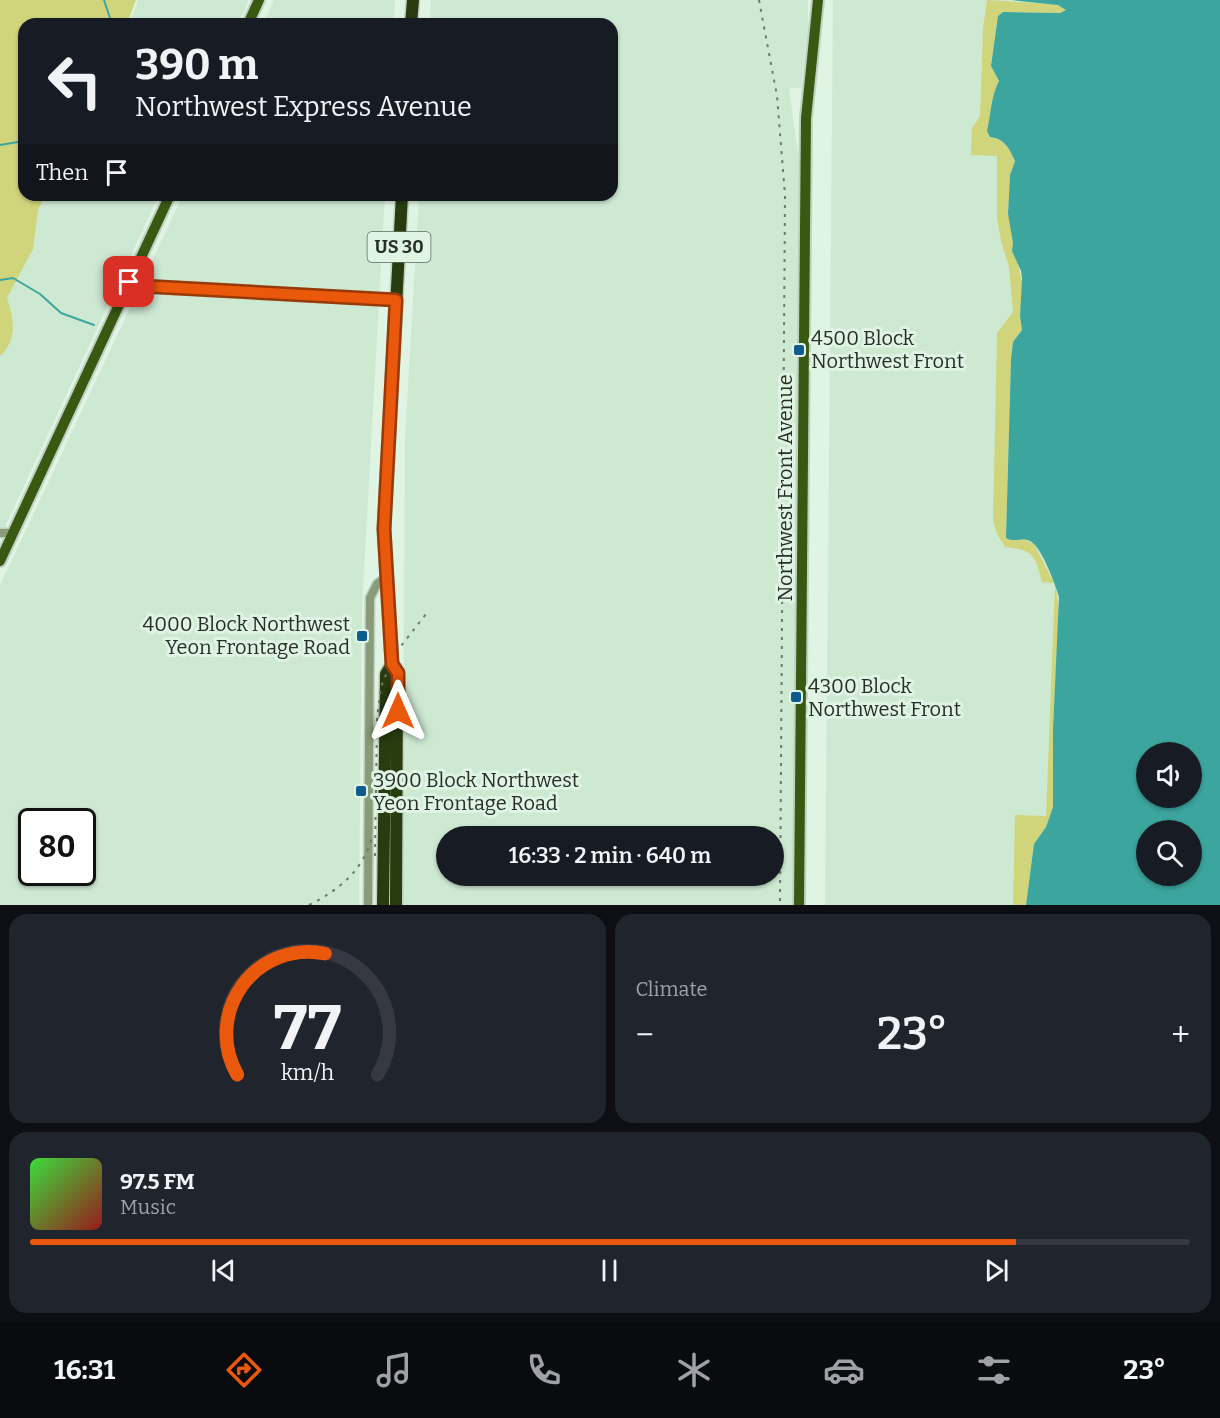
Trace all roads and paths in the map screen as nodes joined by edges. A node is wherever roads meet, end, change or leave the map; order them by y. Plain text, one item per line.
1 (259, 0) edge
2 (412, 0) edge
3 (818, 0) edge
4 (251, 18) edge
5 (411, 18) edge
6 (167, 201) edge
7 (402, 201) edge
8 (129, 282) junction
9 (396, 300) junction
10 (0, 533) edge
11 (13, 533) junction
12 (0, 561) edge
13 (386, 577) junction
14 (392, 664) junction
15 (368, 905) edge
16 (383, 905) edge
17 (396, 905) edge
18 (799, 905) edge

1 - 4 main road
2 - 5 highway
3 - 18 main road, Northwest Front Avenue
6 - 8 main road
7 - 9 highway, US 30
8 - 9 street
8 - 11 main road
9 - 13 highway, US 30
10 - 11 street
11 - 12 main road
13 - 14 highway, US 30
13 - 15 street
14 - 16 highway, US 30
14 - 17 highway, US 30

